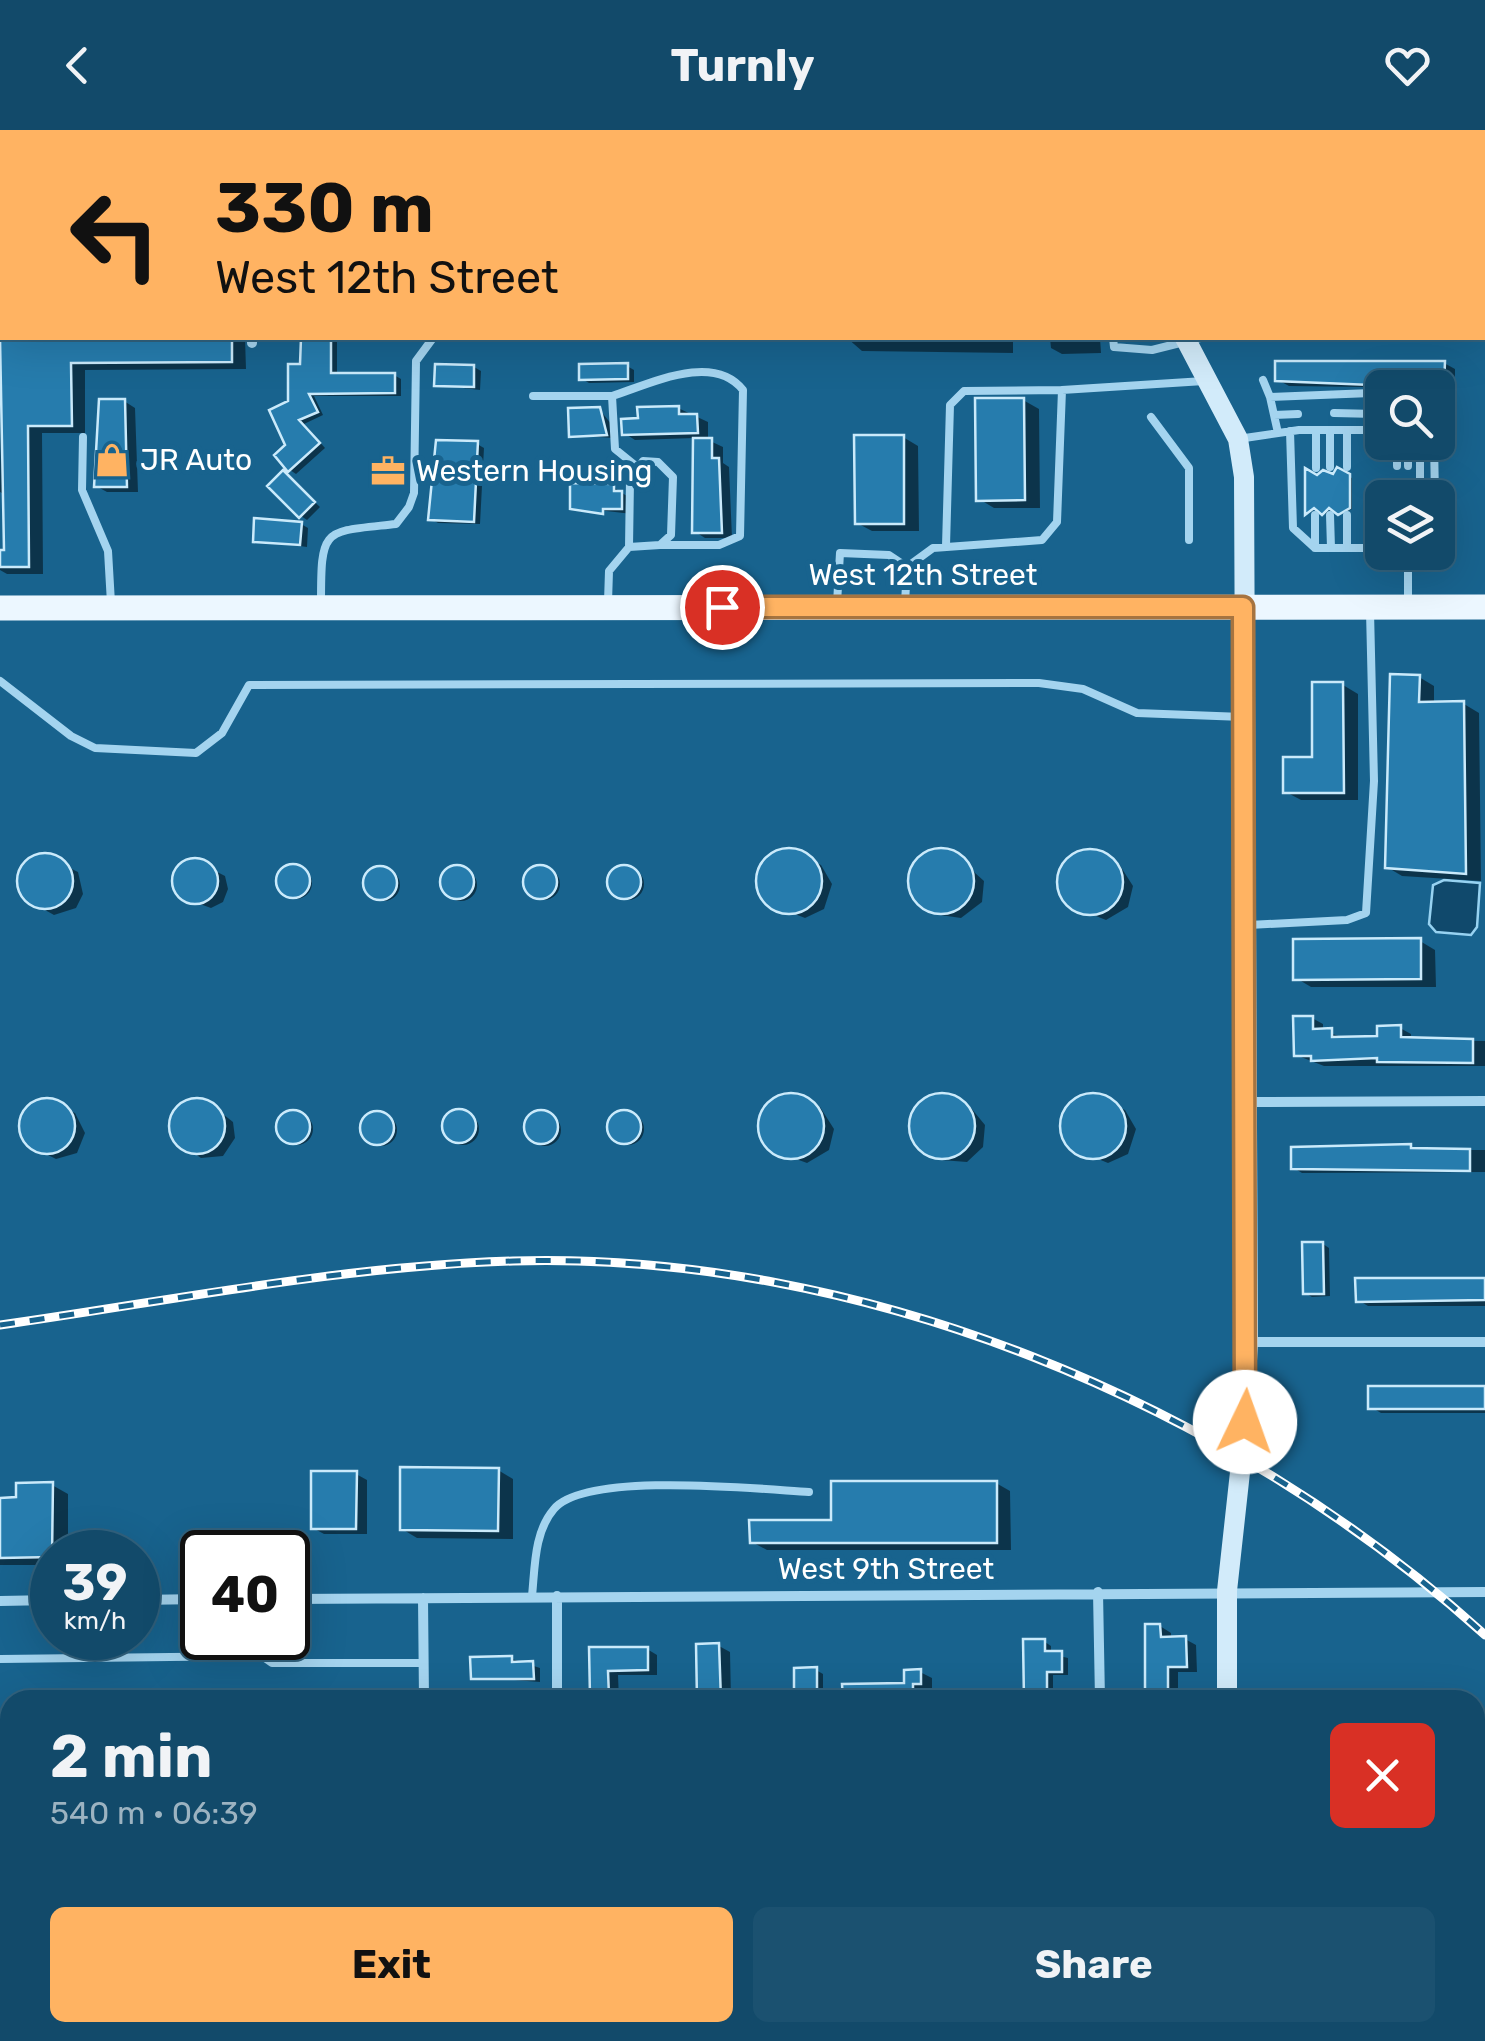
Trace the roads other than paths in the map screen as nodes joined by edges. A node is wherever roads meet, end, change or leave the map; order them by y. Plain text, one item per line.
1 (432, 340) edge
2 (1113, 340) edge
3 (1190, 340) edge
4 (1209, 380) junction
5 (1263, 380) dead end
6 (1062, 390) junction
7 (1365, 394) edge
8 (533, 396) dead end
9 (612, 396) junction
10 (1270, 397) junction
11 (1298, 414) dead end
12 (1334, 414) dead end
13 (1365, 414) edge
14 (1274, 415) junction
15 (1152, 416) dead end
16 (1316, 430) junction
17 (1330, 430) junction
18 (1347, 430) junction
19 (1365, 430) edge
20 (1290, 431) junction
21 (1278, 433) junction
22 (83, 437) dead end
23 (1238, 439) junction
24 (1397, 460) edge
25 (1408, 460) edge
26 (636, 466) junction
27 (1397, 466) dead end
28 (1408, 466) dead end
29 (1330, 467) dead end
30 (1347, 467) dead end
31 (1316, 468) dead end
32 (1315, 515) dead end
33 (1330, 515) dead end
34 (1347, 515) dead end
35 (1188, 540) dead end
36 (660, 545) junction
37 (946, 546) junction
38 (629, 547) junction
39 (1315, 548) junction
40 (1331, 548) junction
41 (1347, 548) junction
42 (1365, 548) edge
43 (907, 567) junction
44 (1408, 570) edge
45 (111, 607) junction
46 (321, 607) junction
47 (608, 607) junction
48 (837, 607) junction
49 (904, 607) junction
50 (1243, 607) junction
51 (1370, 607) junction
52 (1408, 607) junction
53 (1485, 607) edge
54 (0, 608) edge
55 (0, 681) edge
56 (1244, 717) junction
57 (1245, 926) junction
58 (1485, 1101) edge
59 (1246, 1102) junction
60 (1248, 1342) junction
61 (1485, 1342) edge
62 (809, 1492) dead end
63 (1098, 1592) junction
64 (1227, 1592) junction
65 (1485, 1592) edge
66 (532, 1596) junction
67 (557, 1596) junction
68 (424, 1598) junction
69 (310, 1599) edge
70 (0, 1600) edge
71 (30, 1600) edge
72 (0, 1659) edge
73 (30, 1659) edge
74 (268, 1660) edge
75 (424, 1663) junction
76 (424, 1690) edge
77 (557, 1690) edge
78 (1100, 1690) edge
79 (1226, 1690) edge

1 - 46 lane
2 - 3 lane
3 - 4 street
4 - 6 lane
4 - 23 street
5 - 10 lane
6 - 37 lane
6 - 37 lane
7 - 10 lane
8 - 9 lane
9 - 26 lane
9 - 36 lane
10 - 14 lane
11 - 14 lane
12 - 13 lane
14 - 21 lane
15 - 35 lane
16 - 17 lane
16 - 20 lane
16 - 31 lane
17 - 18 lane
17 - 29 lane
18 - 19 lane
18 - 30 lane
20 - 21 lane
20 - 39 lane
21 - 23 lane
22 - 45 lane
23 - 50 street
24 - 27 lane
25 - 28 lane
26 - 36 lane
26 - 38 lane
32 - 39 lane
33 - 40 lane
34 - 41 lane
36 - 38 lane
37 - 43 lane
38 - 47 lane
39 - 40 lane
40 - 41 lane
41 - 42 lane
43 - 48 lane
43 - 49 lane
44 - 52 lane
45 - 46 main road, West 12th Street
45 - 54 main road, West 12th Street
46 - 47 main road, West 12th Street
47 - 48 main road, West 12th Street
48 - 49 main road, West 12th Street
49 - 50 main road, West 12th Street
50 - 51 main road, West 12th Street
50 - 56 street
51 - 52 main road, West 12th Street
51 - 57 lane
52 - 53 main road, West 12th Street
55 - 56 lane
56 - 57 street
57 - 59 street
58 - 59 street
59 - 60 street
60 - 61 street
60 - 64 street
62 - 66 lane
63 - 64 street, West 9th Street
63 - 67 street, West 9th Street
63 - 78 street
64 - 65 street, West 9th Street
64 - 79 street
66 - 67 street, West 9th Street
66 - 68 street, West 9th Street
67 - 77 street
68 - 69 street, West 9th Street
68 - 75 street
70 - 71 street
72 - 73 lane
74 - 75 lane
75 - 76 street

